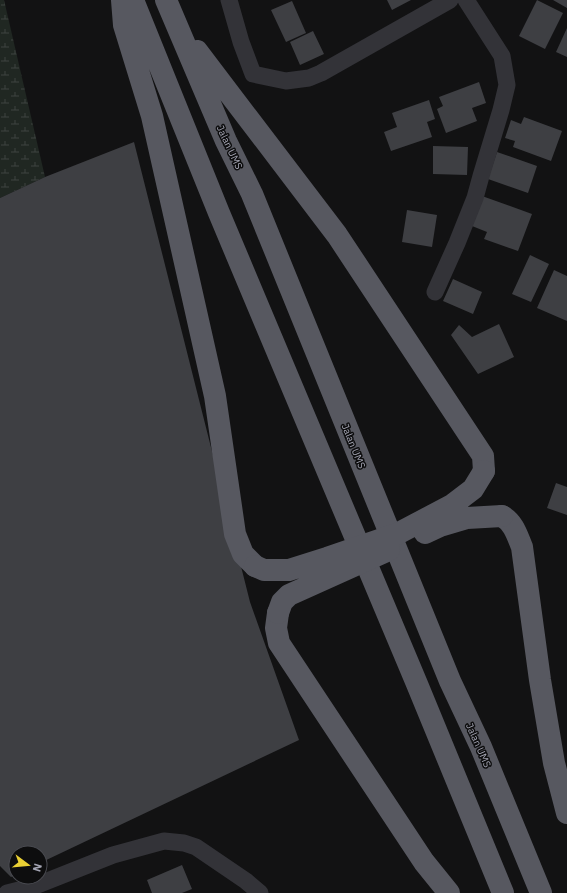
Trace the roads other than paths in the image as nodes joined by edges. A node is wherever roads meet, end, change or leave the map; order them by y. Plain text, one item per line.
1 (122, 0) edge
2 (133, 0) edge
3 (166, 0) edge
4 (229, 0) edge
5 (450, 0) edge
6 (466, 0) edge
7 (176, 23) junction
8 (435, 292) dead end
9 (567, 813) edge
10 (7, 893) edge
11 (260, 893) edge
12 (449, 893) edge
13 (503, 893) edge
14 (541, 893) edge

1 - 7 highway, bridge
2 - 13 highway
3 - 7 highway, Jalan UMS
4 - 5 street
6 - 8 street
7 - 14 highway, Jalan UMS
9 - 12 highway, bridge
10 - 11 street

